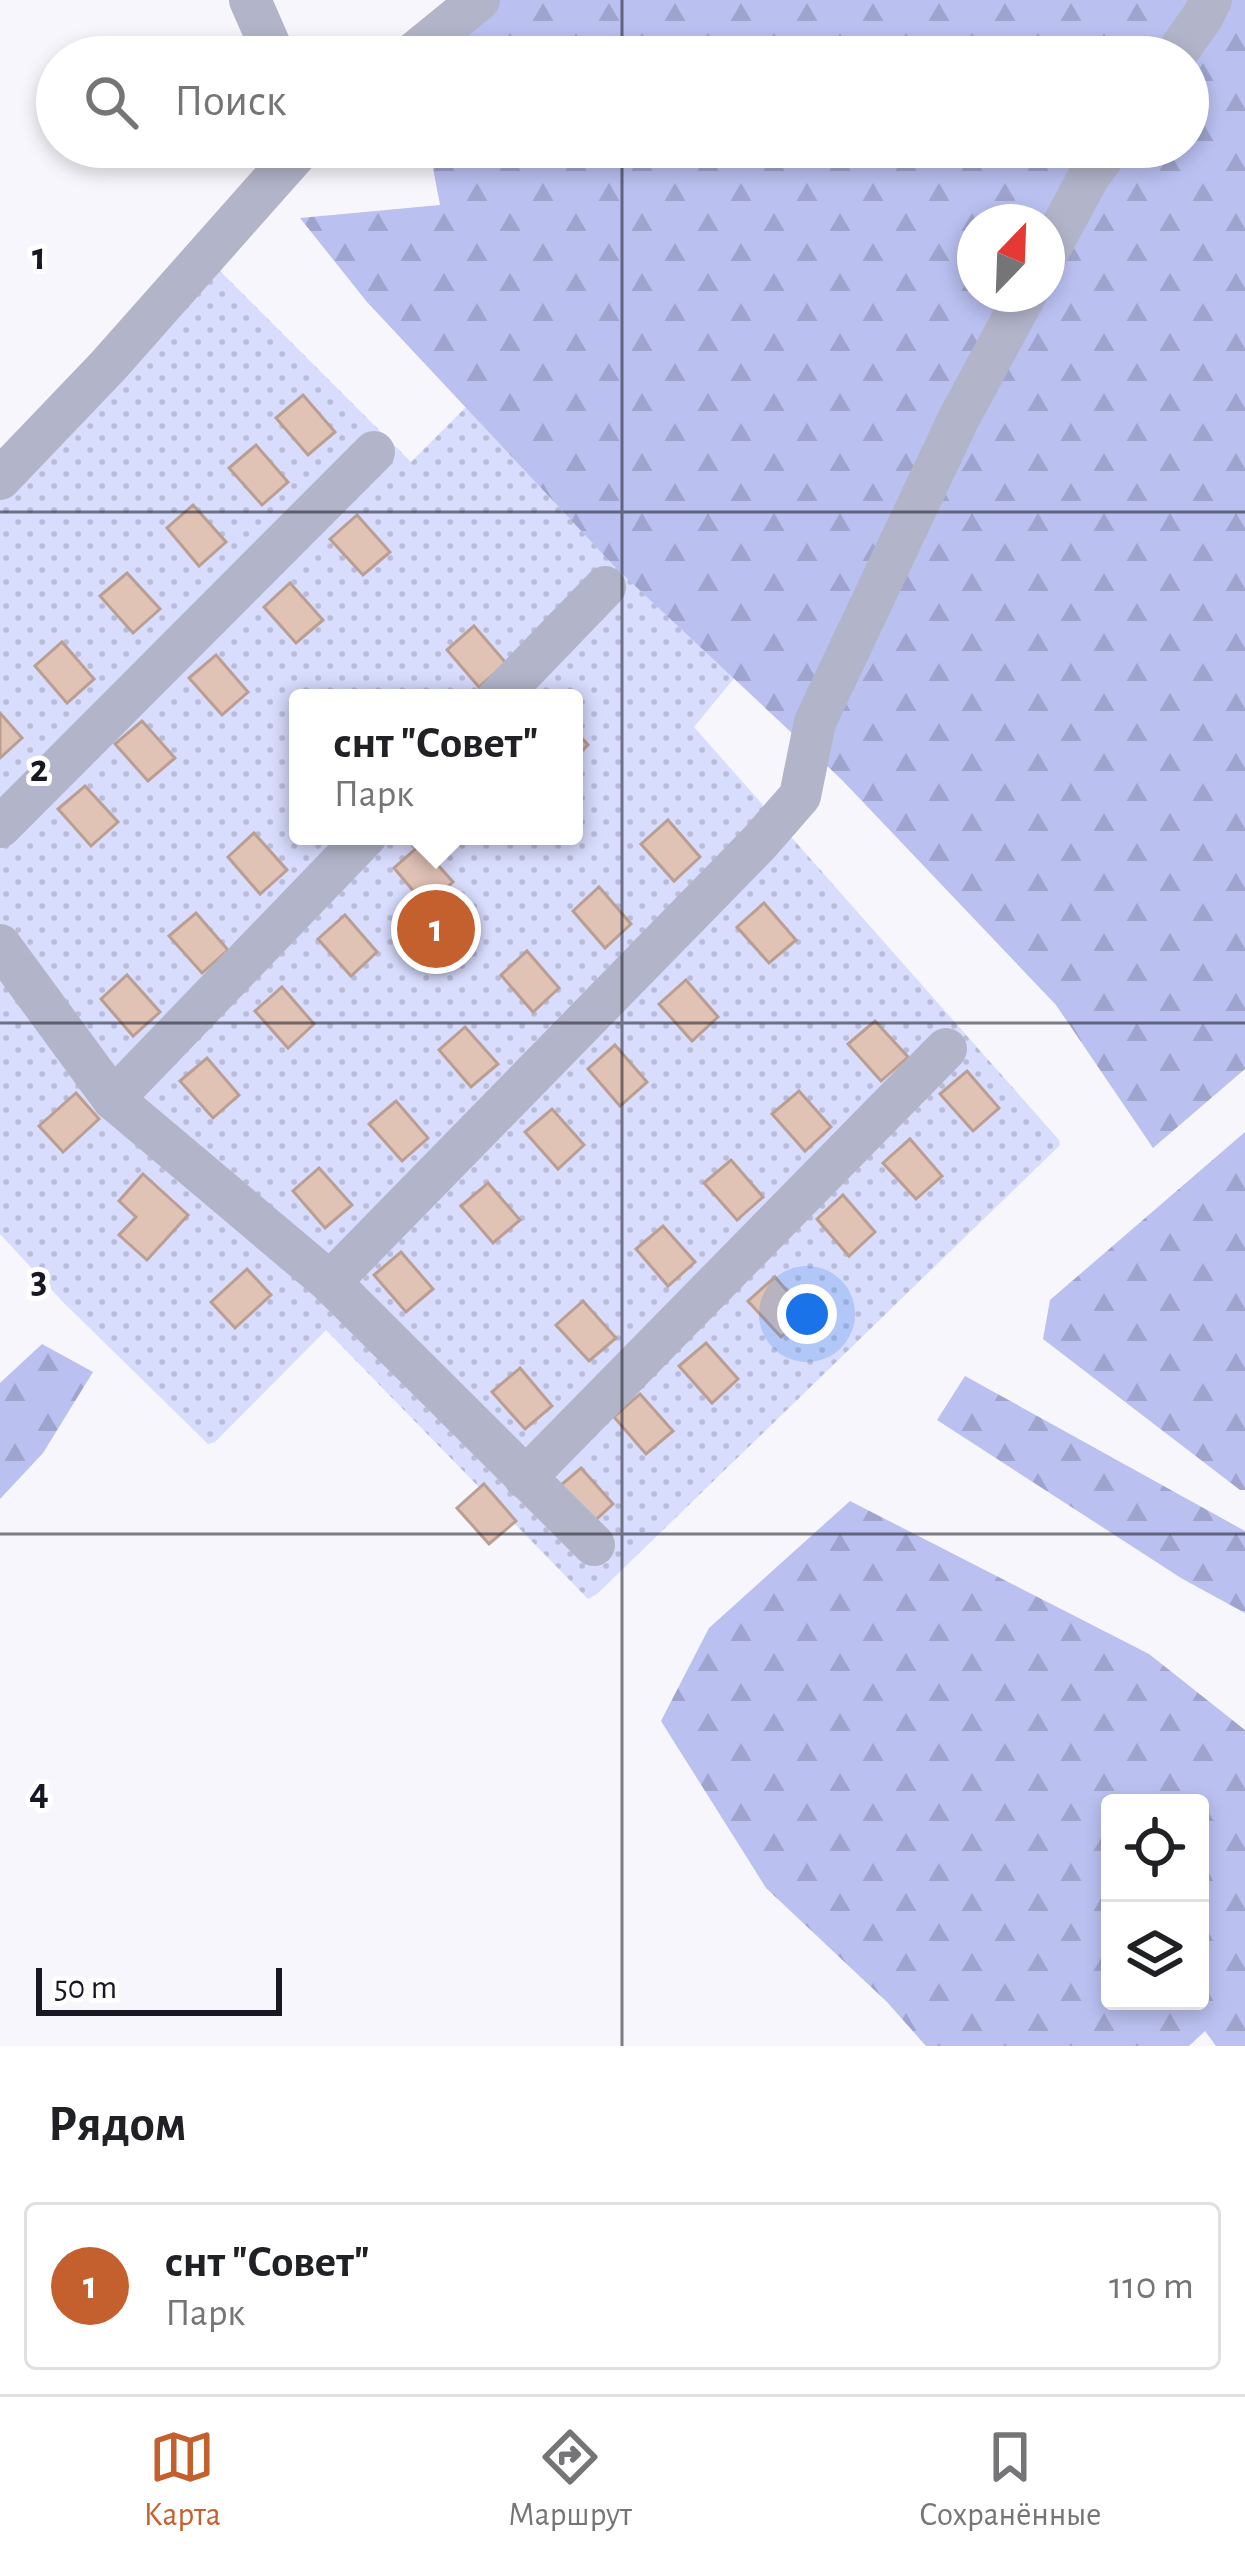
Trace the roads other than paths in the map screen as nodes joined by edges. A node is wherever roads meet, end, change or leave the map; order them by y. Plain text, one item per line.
1 (250, 0) edge
2 (479, 0) edge
3 (1211, 0) edge
4 (266, 36) edge
5 (435, 36) edge
6 (1189, 36) edge
7 (283, 168) edge
8 (1095, 168) edge
9 (1065, 221) edge
10 (1015, 312) edge
11 (374, 452) dead end
12 (0, 478) edge
13 (605, 587) dead end
14 (507, 689) edge
15 (0, 827) edge
16 (357, 845) edge
17 (0, 945) edge
18 (946, 1049) dead end
19 (113, 1099) junction
20 (330, 1282) junction
21 (525, 1478) junction
22 (594, 1545) dead end

1 - 4 street
2 - 5 street
3 - 6 street
7 - 12 street
8 - 9 street
10 - 20 street
11 - 15 street
13 - 14 street
16 - 19 street
17 - 19 street
18 - 21 street
19 - 20 street
20 - 21 street
21 - 22 street

